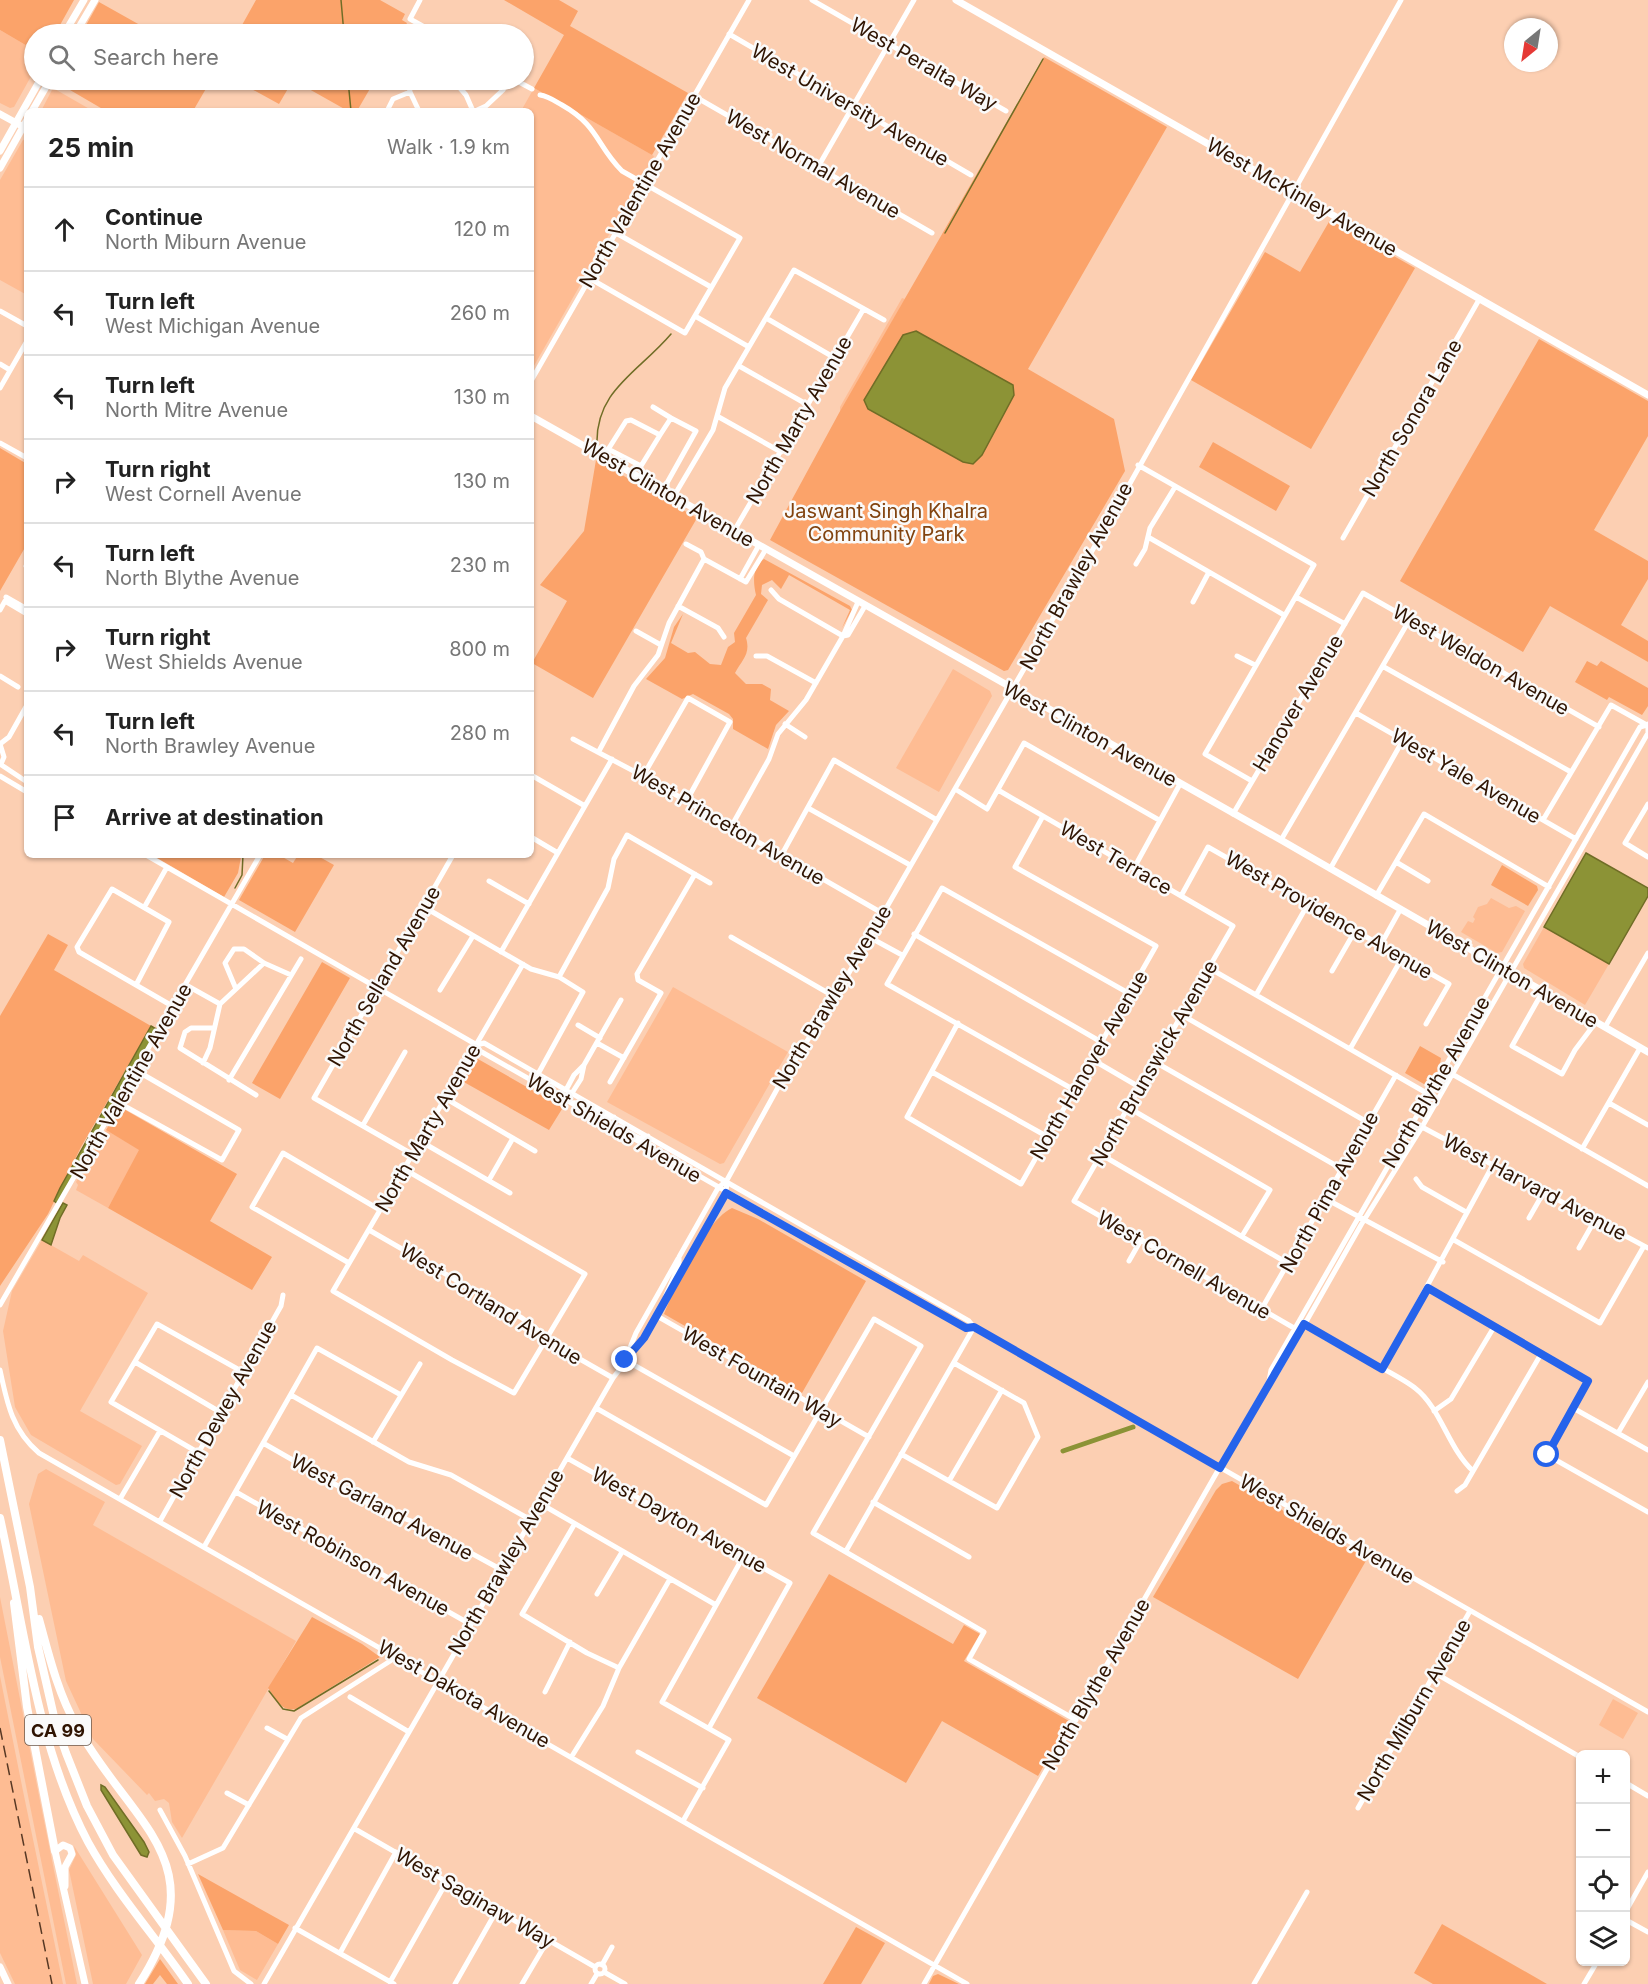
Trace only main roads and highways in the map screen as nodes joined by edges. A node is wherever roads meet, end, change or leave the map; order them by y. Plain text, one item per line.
1 (84, 0) edge
2 (95, 0) edge
3 (956, 0) edge
4 (70, 24) edge
5 (81, 24) edge
6 (34, 90) edge
7 (44, 90) edge
8 (24, 108) edge
9 (34, 108) edge
10 (24, 109) edge
11 (0, 114) edge
12 (16, 123) junction
13 (24, 125) edge
14 (24, 128) edge
15 (0, 151) edge
16 (0, 168) edge
17 (1648, 395) edge
18 (534, 418) edge
19 (1648, 1053) edge
20 (0, 1440) edge
21 (0, 1518) edge
22 (13, 1578) junction
23 (30, 1587) junction
24 (55, 1851) junction
25 (65, 1886) junction
26 (0, 1967) edge
27 (8, 1984) edge
28 (84, 1984) edge
29 (139, 1984) edge
30 (188, 1984) edge
31 (207, 1984) edge

1 - 4 main road
2 - 5 main road
3 - 17 main road, West McKinley Avenue
6 - 8 main road
7 - 9 main road
10 - 12 main road
11 - 12 main road
12 - 13 main road
12 - 15 main road
14 - 16 main road
18 - 19 main road, West Clinton Avenue
20 - 23 highway, CA 99
21 - 22 highway, CA 99
22 - 24 highway
22 - 30 highway, CA 99
23 - 29 highway
23 - 31 highway, CA 99
24 - 25 main road
24 - 25 main road
25 - 28 main road
26 - 27 main road

